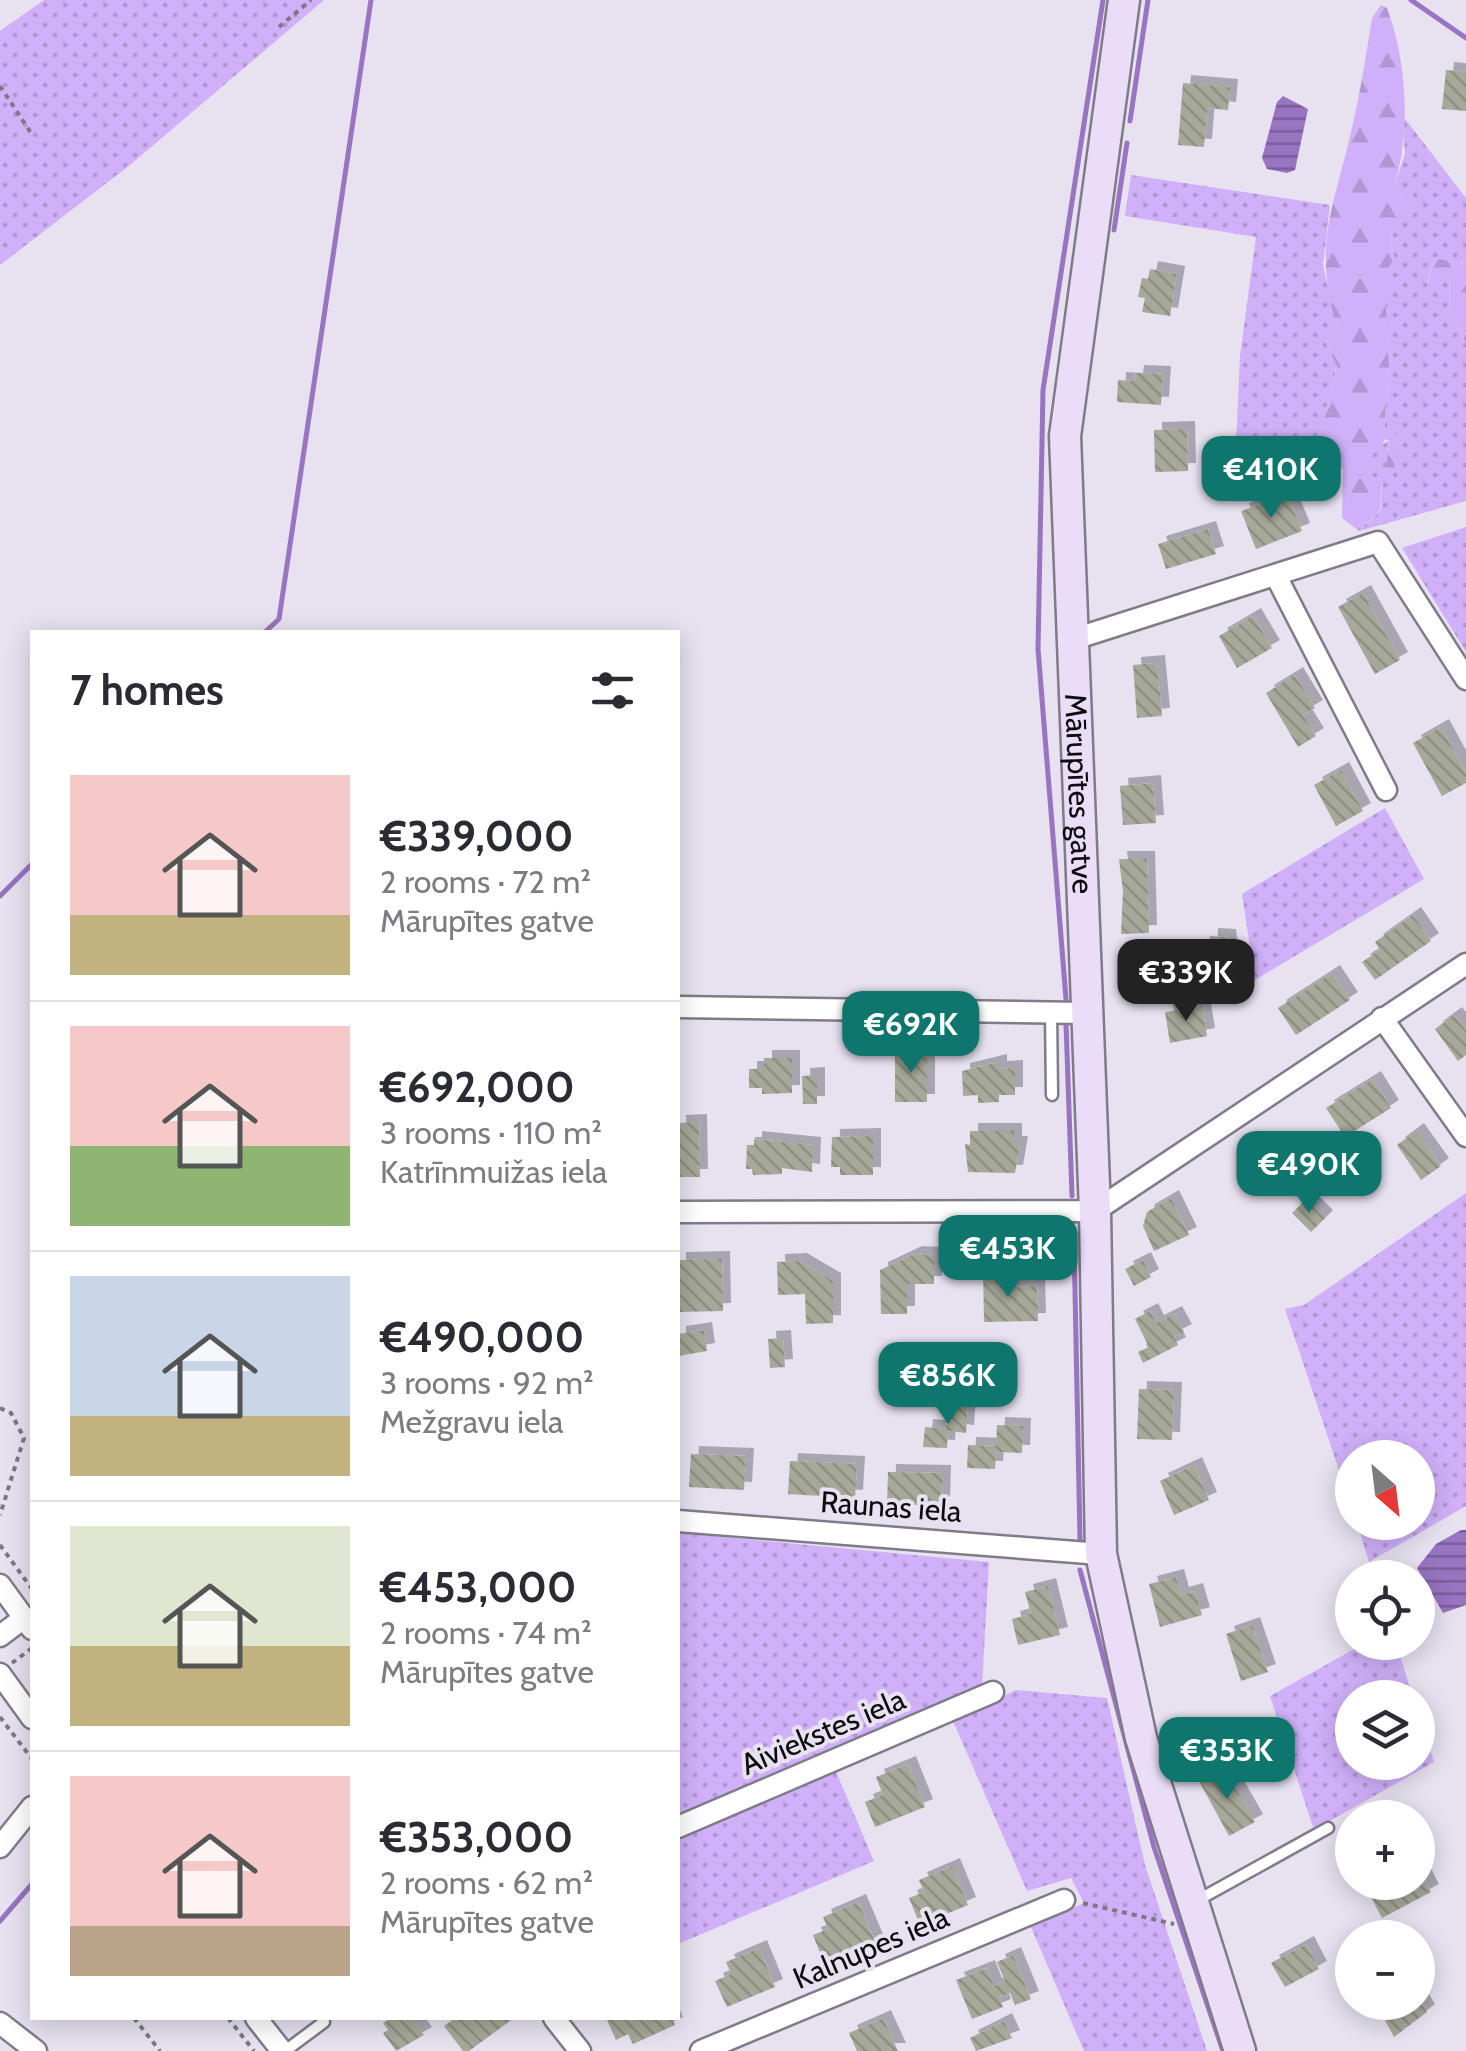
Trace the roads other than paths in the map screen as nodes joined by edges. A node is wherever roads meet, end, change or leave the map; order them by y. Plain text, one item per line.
1 (1124, 0) edge
2 (1276, 576) junction
3 (1071, 640) junction
4 (1466, 679) edge
5 (1386, 790) dead end
6 (1466, 964) edge
7 (680, 1007) edge
8 (1050, 1012) junction
9 (1085, 1013) junction
10 (1382, 1018) junction
11 (1052, 1095) dead end
12 (1466, 1136) edge
13 (1095, 1211) junction
14 (680, 1212) edge
15 (680, 1521) edge
16 (1101, 1554) junction
17 (0, 1585) edge
18 (28, 1624) edge
19 (0, 1636) edge
20 (0, 1673) edge
21 (992, 1692) dead end
22 (30, 1715) edge
23 (30, 1810) edge
24 (680, 1826) edge
25 (1328, 1828) dead end
26 (0, 1847) edge
27 (1064, 1900) road end
28 (1183, 1914) junction
29 (258, 2020) edge
30 (556, 2020) edge
31 (324, 2022) dead end
32 (0, 2024) edge
33 (36, 2051) edge
34 (284, 2051) edge
35 (580, 2051) edge
36 (700, 2051) edge
37 (1240, 2051) edge

1 - 3 street, Mārupītes gatve
2 - 3 street
2 - 4 street
2 - 5 street
3 - 9 street, Mārupītes gatve
6 - 10 street
7 - 8 street
8 - 9 street
8 - 11 lane
9 - 13 street, Mārupītes gatve
10 - 12 street
10 - 13 street
13 - 14 street
13 - 16 street, Mārupītes gatve
15 - 16 street, Raunas iela
16 - 28 street, Mārupītes gatve
17 - 18 street
18 - 19 street
20 - 22 street
21 - 24 street, Aiviekstes iela
23 - 26 street
25 - 28 lane
27 - 36 street, Kalnupes iela
28 - 37 street, Mārupītes gatve
29 - 34 street
30 - 35 street
31 - 34 lane
32 - 33 street

